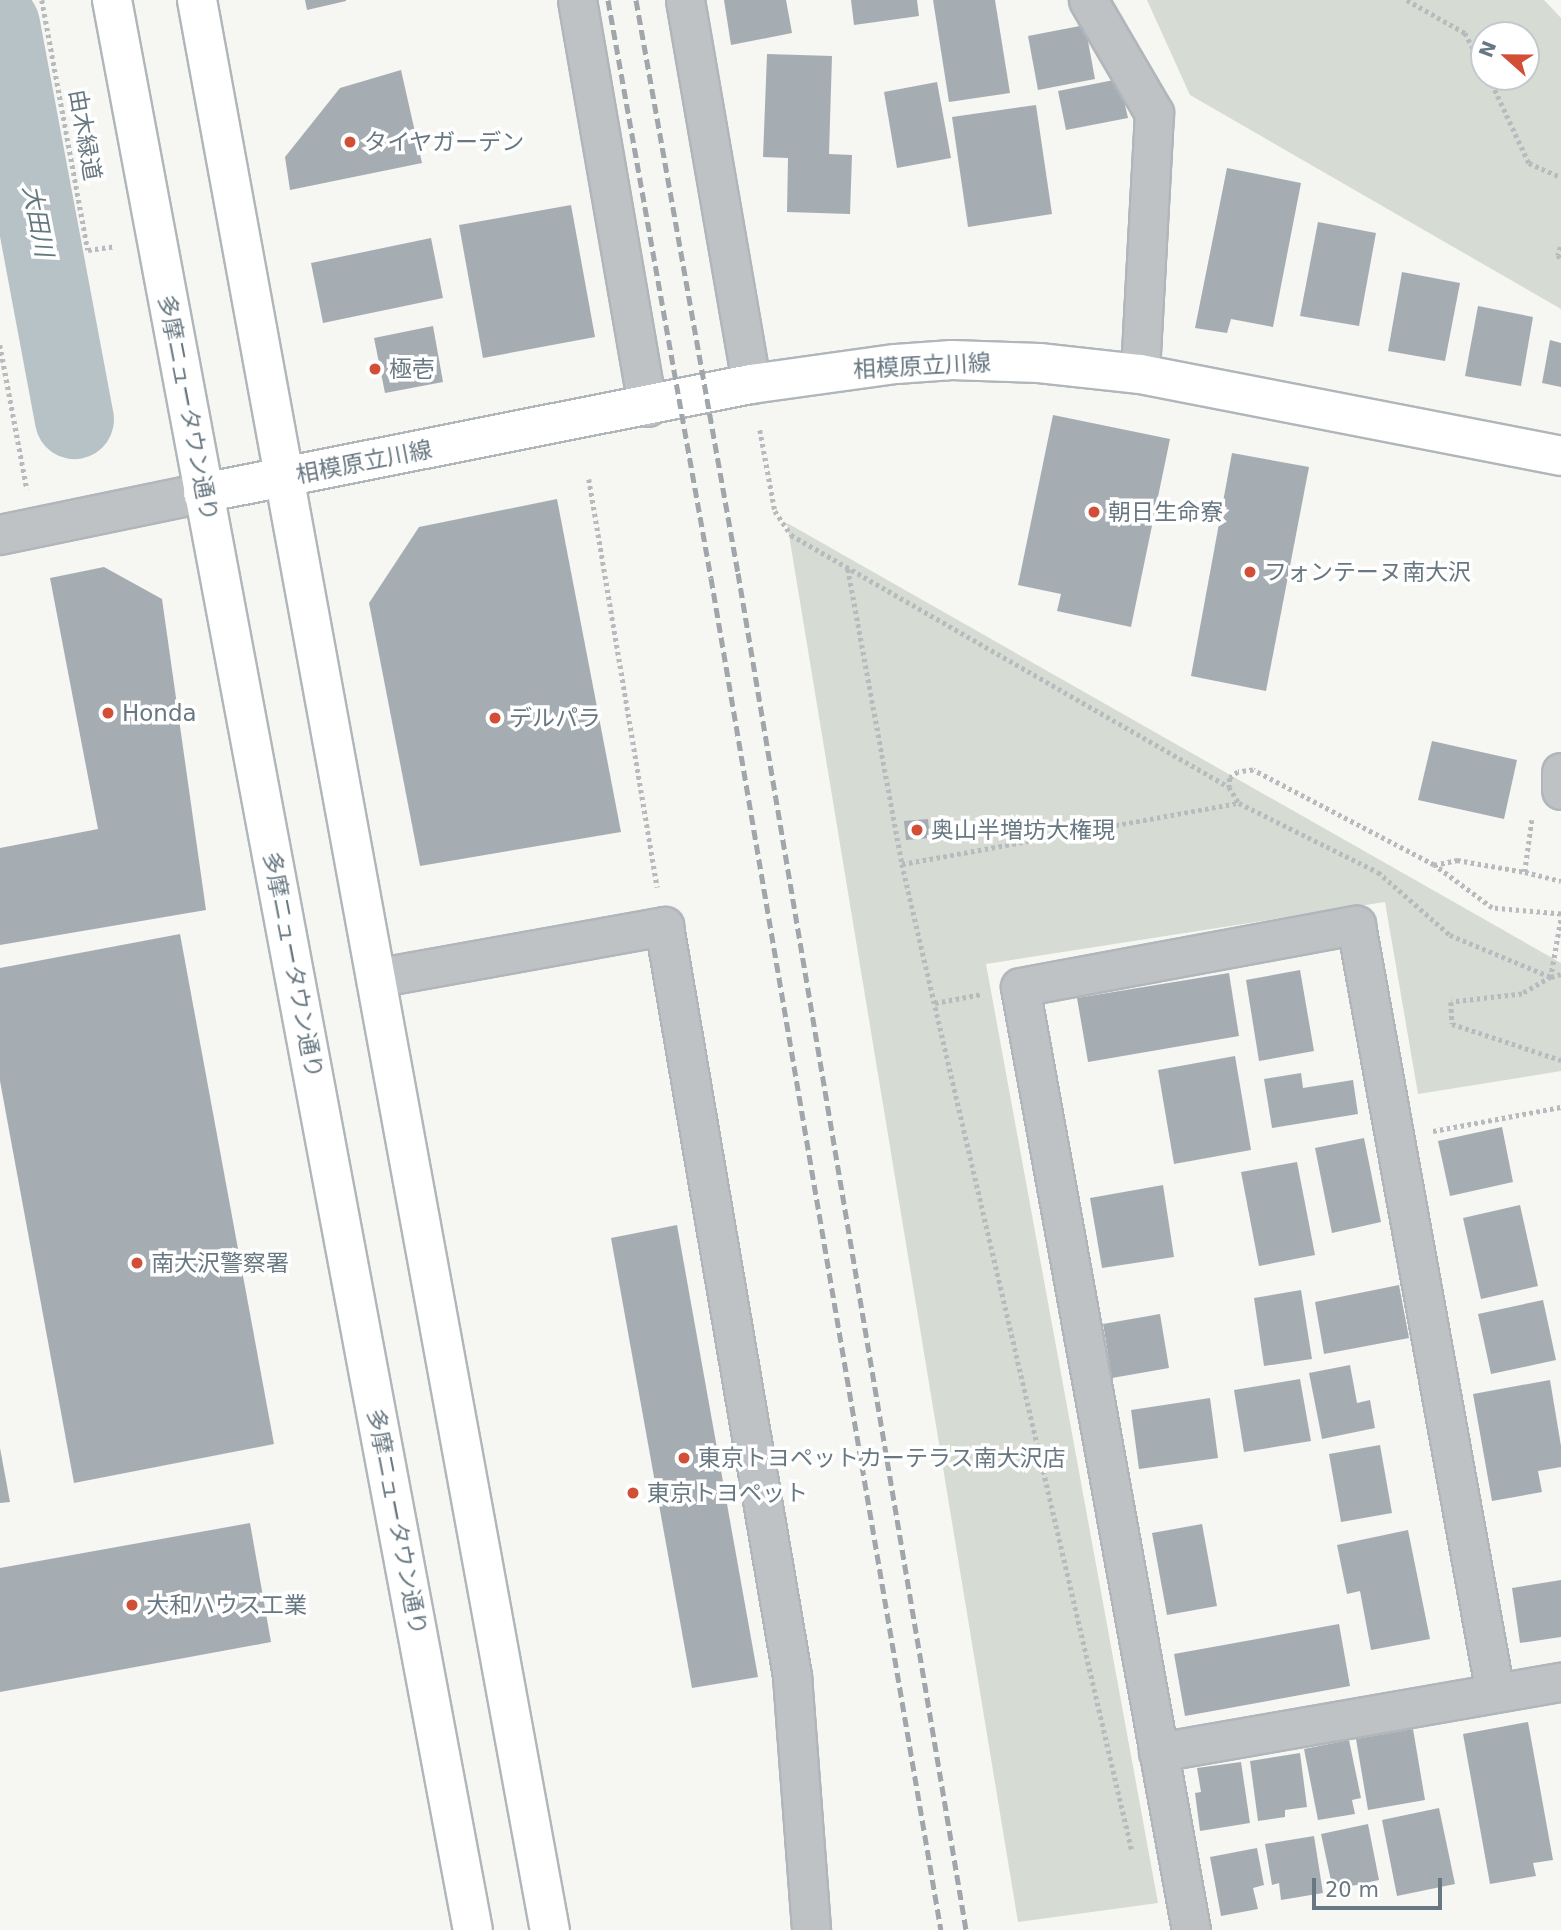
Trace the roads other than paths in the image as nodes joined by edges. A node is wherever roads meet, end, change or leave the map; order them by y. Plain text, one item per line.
1 (112, 0) edge
2 (197, 0) edge
3 (577, 0) edge
4 (685, 0) edge
5 (1088, 0) edge
6 (1140, 374) junction
7 (751, 384) junction
8 (647, 407) junction
9 (1561, 456) edge
10 (284, 477) junction
11 (203, 493) junction
12 (0, 535) edge
13 (1561, 772) edge
14 (1561, 790) edge
15 (375, 978) junction
16 (1561, 1682) edge
17 (1495, 1693) junction
18 (1158, 1752) junction
19 (473, 1930) edge
20 (550, 1930) edge
21 (811, 1930) edge
22 (1191, 1930) edge

1 - 11 main road, 多摩ニュータウン通り
2 - 10 main road
3 - 8 street
4 - 7 street
5 - 6 street
6 - 7 main road, 相模原立川線
6 - 9 main road, 相模原立川線
7 - 8 main road, 相模原立川線
8 - 10 main road, 相模原立川線
10 - 11 main road, 相模原立川線
10 - 15 main road
11 - 12 street
11 - 19 main road, 多摩ニュータウン通り
13 - 14 street
15 - 20 main road
15 - 21 street
16 - 17 street
17 - 18 street
17 - 18 street
18 - 22 street

